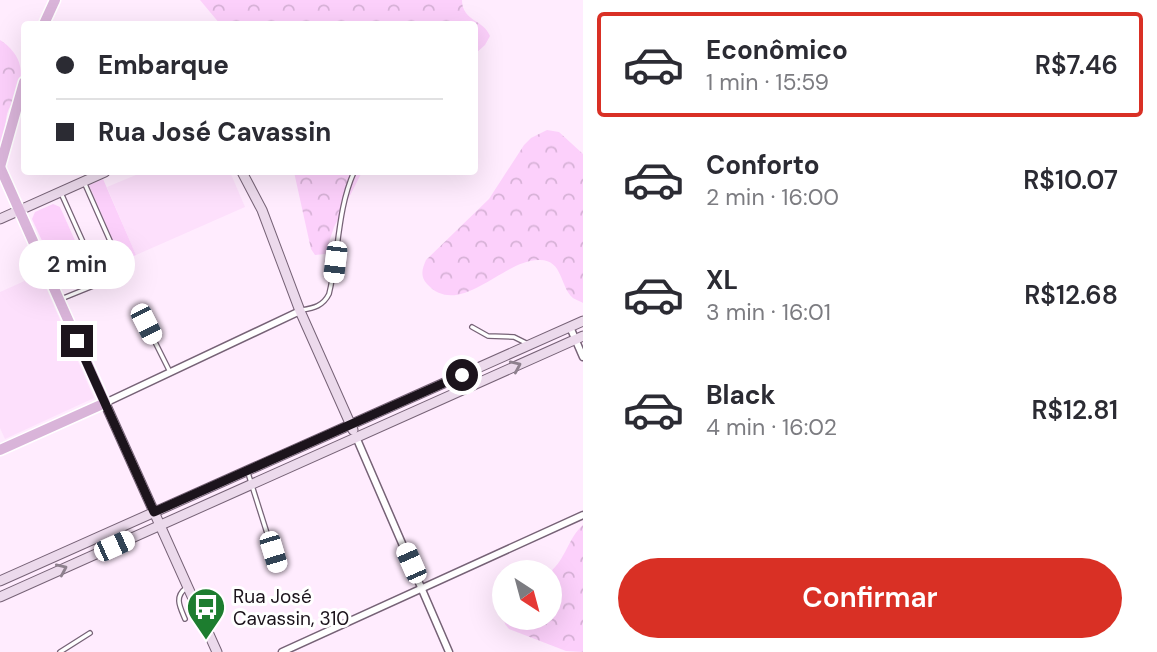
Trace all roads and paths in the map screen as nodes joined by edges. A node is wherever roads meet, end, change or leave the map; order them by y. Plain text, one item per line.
1 (55, 0) edge
2 (45, 21) edge
3 (21, 93) edge
4 (0, 167) edge
5 (97, 175) edge
6 (244, 175) edge
7 (353, 175) edge
8 (84, 181) junction
9 (60, 191) junction
10 (19, 210) junction
11 (0, 219) edge
12 (92, 262) junction
13 (103, 282) dead end
14 (52, 285) junction
15 (59, 300) junction
16 (300, 311) junction
17 (583, 321) edge
18 (146, 324) dead end
19 (472, 327) dead end
20 (570, 327) junction
21 (579, 337) edge
22 (530, 345) junction
23 (583, 357) edge
24 (170, 372) junction
25 (105, 403) junction
26 (350, 425) junction
27 (356, 437) junction
28 (0, 450) edge
29 (247, 470) junction
30 (252, 483) junction
31 (194, 495) junction
32 (200, 508) junction
33 (154, 512) junction
34 (583, 515) edge
35 (160, 525) junction
36 (278, 568) dead end
37 (0, 581) edge
38 (187, 586) junction
39 (422, 588) junction
40 (0, 597) edge
41 (186, 619) dead end
42 (90, 633) dead end
43 (60, 652) edge
44 (217, 652) edge
45 (282, 652) edge
46 (449, 652) edge

1 - 2 main road
3 - 4 main road
4 - 10 main road
5 - 8 street
6 - 16 street
7 - 16 lane
8 - 9 street
8 - 12 lane
9 - 10 street
9 - 12 lane
10 - 11 street
10 - 14 main road
12 - 14 lane
13 - 15 lane
14 - 15 main road
15 - 25 main road
16 - 24 street
16 - 26 street
17 - 20 street
18 - 24 lane
19 - 22 lane
20 - 21 street
20 - 22 street
21 - 23 street
27 -> 21 street
22 - 26 street
24 - 25 street
25 - 28 main road
25 - 33 street
26 - 27 street
26 - 29 street
27 - 30 street
27 - 39 street
29 - 30 lane
29 - 31 street
30 - 32 street
30 - 36 lane
31 - 32 street
31 - 33 street
32 - 35 street
33 - 35 street
33 - 37 street
34 - 39 street
35 - 38 street
40 -> 35 street
38 - 41 lane
38 - 44 street
39 - 45 street
39 - 46 street
42 - 43 lane

